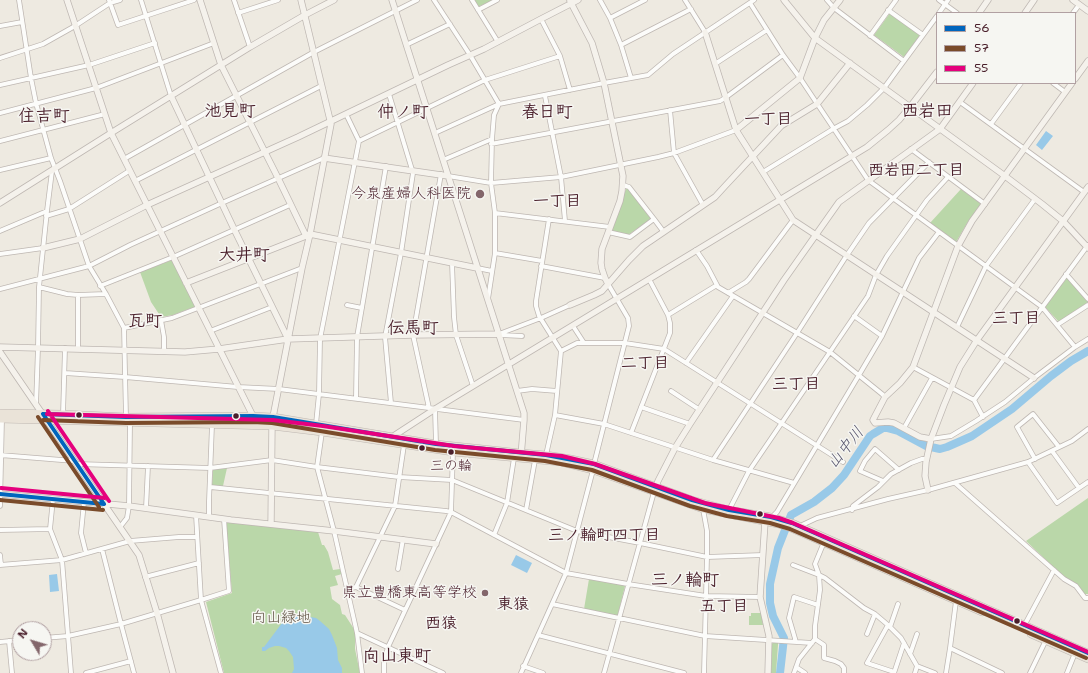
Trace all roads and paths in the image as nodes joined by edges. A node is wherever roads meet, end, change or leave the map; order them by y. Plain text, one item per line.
1 (19, 0) edge
2 (67, 0) edge
3 (120, 0) edge
4 (141, 0) edge
5 (194, 0) edge
6 (200, 0) edge
7 (234, 0) edge
8 (278, 0) edge
9 (301, 0) edge
10 (334, 0) edge
11 (392, 0) edge
12 (417, 0) edge
13 (434, 0) edge
14 (472, 0) edge
15 (496, 0) edge
16 (578, 0) edge
17 (600, 0) edge
18 (645, 0) edge
19 (686, 0) edge
20 (754, 0) edge
21 (784, 0) edge
22 (827, 0) edge
23 (840, 0) edge
24 (896, 0) edge
25 (939, 0) edge
26 (948, 0) edge
27 (988, 0) edge
28 (1034, 0) edge
29 (1073, 0) edge
30 (110, 2) edge
31 (571, 2) edge
32 (750, 3) junction
33 (945, 4) junction
34 (1079, 5) junction
35 (834, 8) junction
36 (691, 9) junction
37 (478, 10) junction
38 (888, 10) junction
39 (395, 11) junction
40 (1088, 11) edge
41 (940, 12) edge
42 (956, 12) edge
43 (980, 12) edge
44 (1026, 12) edge
45 (1074, 12) edge
46 (238, 13) junction
47 (305, 15) junction
48 (146, 16) junction
49 (936, 17) edge
50 (610, 18) junction
51 (541, 19) junction
52 (22, 22) junction
53 (450, 24) junction
54 (0, 26) edge
55 (75, 26) junction
56 (767, 30) junction
57 (705, 32) junction
58 (923, 35) junction
59 (870, 36) junction
60 (815, 38) junction
61 (498, 42) junction
62 (155, 43) junction
63 (214, 43) junction
64 (406, 45) junction
65 (621, 45) junction
66 (250, 47) junction
67 (26, 50) junction
68 (314, 52) junction
69 (470, 55) junction
70 (783, 55) junction
71 (560, 56) junction
72 (0, 58) edge
73 (904, 61) junction
74 (1088, 61) edge
75 (850, 63) junction
76 (161, 64) junction
77 (715, 64) junction
78 (89, 65) junction
79 (221, 65) junction
80 (936, 73) edge
81 (31, 78) junction
82 (631, 78) junction
83 (800, 78) junction
84 (1076, 78) edge
85 (418, 80) junction
86 (485, 80) junction
87 (604, 83) junction
88 (973, 84) edge
89 (1020, 84) edge
90 (1054, 84) edge
91 (1071, 84) edge
92 (0, 85) edge
93 (321, 86) junction
94 (96, 88) junction
95 (884, 88) junction
96 (570, 90) junction
97 (1065, 92) junction
98 (389, 94) junction
99 (171, 96) junction
100 (237, 96) junction
101 (545, 96) junction
102 (725, 98) junction
103 (960, 102) junction
104 (36, 103) junction
105 (499, 104) junction
106 (817, 104) junction
107 (427, 108) junction
108 (910, 108) junction
109 (670, 110) junction
110 (0, 113) edge
111 (105, 114) junction
112 (346, 114) junction
113 (330, 121) junction
114 (612, 121) junction
115 (398, 122) junction
116 (250, 123) junction
117 (991, 124) junction
118 (185, 125) junction
119 (833, 128) junction
120 (940, 129) junction
121 (43, 130) junction
122 (736, 130) junction
123 (552, 132) junction
124 (111, 133) junction
125 (435, 133) junction
126 (492, 139) junction
127 (360, 140) junction
128 (0, 141) edge
129 (491, 144) junction
130 (911, 149) junction
131 (1024, 149) junction
132 (196, 151) junction
133 (265, 152) junction
134 (674, 153) junction
135 (851, 156) junction
136 (753, 157) junction
137 (51, 158) junction
138 (324, 158) junction
139 (124, 159) junction
140 (443, 160) junction
141 (356, 162) junction
142 (929, 162) junction
143 (621, 164) junction
144 (386, 166) junction
145 (0, 170) edge
146 (54, 170) junction
147 (413, 170) junction
148 (129, 171) junction
149 (763, 172) junction
150 (441, 174) junction
151 (209, 176) junction
152 (448, 176) junction
153 (1005, 176) junction
154 (561, 177) junction
155 (948, 177) junction
156 (278, 178) junction
157 (868, 180) junction
158 (135, 182) junction
159 (491, 183) junction
160 (623, 185) junction
161 (1088, 187) edge
162 (1084, 192) junction
163 (892, 199) junction
164 (1035, 199) junction
165 (780, 200) junction
166 (222, 203) junction
167 (0, 204) edge
168 (985, 204) junction
169 (147, 205) junction
170 (290, 205) junction
171 (703, 205) junction
172 (69, 208) junction
173 (495, 212) junction
174 (47, 214) junction
175 (916, 215) junction
176 (548, 219) junction
177 (654, 219) junction
178 (793, 220) junction
179 (565, 221) junction
180 (1063, 221) junction
181 (234, 229) junction
182 (609, 230) junction
183 (0, 231) edge
184 (160, 231) junction
185 (663, 231) junction
186 (939, 232) junction
187 (308, 235) junction
188 (815, 235) junction
189 (80, 239) junction
190 (340, 241) junction
191 (958, 246) junction
192 (1088, 246) edge
193 (373, 247) junction
194 (43, 248) junction
195 (696, 250) junction
196 (401, 253) junction
197 (495, 253) junction
198 (0, 254) edge
199 (846, 255) junction
200 (173, 257) junction
201 (427, 258) junction
202 (248, 259) junction
203 (452, 263) junction
204 (542, 264) junction
205 (89, 266) junction
206 (986, 266) junction
207 (302, 268) junction
208 (477, 268) junction
209 (492, 271) junction
210 (1066, 274) junction
211 (876, 275) junction
212 (39, 278) junction
213 (605, 278) junction
214 (649, 279) junction
215 (186, 283) junction
216 (260, 284) junction
217 (608, 284) junction
218 (717, 285) junction
219 (100, 286) junction
220 (38, 287) junction
221 (1015, 288) junction
222 (0, 290) edge
223 (903, 292) junction
224 (728, 293) junction
225 (106, 294) junction
226 (78, 295) junction
227 (733, 296) junction
228 (488, 299) junction
229 (617, 299) junction
230 (1088, 299) edge
231 (347, 305) dead end
232 (570, 305) joint
233 (1088, 305) edge
234 (272, 307) junction
235 (1042, 307) junction
236 (199, 308) junction
237 (362, 308) junction
238 (933, 312) junction
239 (763, 313) junction
240 (668, 315) junction
241 (854, 316) junction
242 (541, 318) junction
243 (161, 320) junction
244 (1057, 325) junction
245 (573, 326) junction
246 (957, 327) junction
247 (124, 328) junction
248 (210, 331) junction
249 (797, 333) junction
250 (456, 334) junction
251 (499, 334) junction
252 (413, 335) junction
253 (385, 336) junction
254 (522, 336) dead end
255 (882, 336) junction
256 (357, 337) junction
257 (553, 338) junction
258 (288, 339) junction
259 (320, 339) junction
260 (1088, 339) edge
261 (977, 340) junction
262 (584, 343) junction
263 (625, 343) junction
264 (0, 347) edge
265 (1076, 347) junction
266 (38, 348) junction
267 (65, 348) junction
268 (78, 349) junction
269 (219, 349) junction
270 (664, 349) junction
271 (125, 350) junction
272 (561, 350) junction
273 (0, 352) edge
274 (164, 352) junction
275 (830, 352) junction
276 (1005, 358) junction
277 (686, 363) junction
278 (508, 365) junction
279 (913, 368) junction
280 (65, 373) junction
281 (859, 375) junction
282 (125, 377) junction
283 (932, 378) junction
284 (1034, 378) junction
285 (717, 383) junction
286 (473, 386) junction
287 (238, 387) junction
288 (950, 388) junction
289 (279, 389) junction
290 (517, 391) junction
291 (557, 391) junction
292 (671, 391) dead end
293 (320, 394) junction
294 (885, 397) junction
295 (356, 398) junction
296 (974, 400) junction
297 (391, 403) junction
298 (750, 403) junction
299 (36, 404) junction
300 (641, 407) junction
301 (432, 409) junction
302 (700, 410) junction
303 (43, 414) junction
304 (63, 414) junction
305 (555, 415) junction
306 (253, 416) junction
307 (1, 417) edge
308 (983, 417) junction
309 (273, 418) junction
310 (47, 420) junction
311 (128, 420) junction
312 (524, 420) junction
313 (782, 423) junction
314 (316, 424) junction
315 (604, 424) junction
316 (690, 424) junction
317 (212, 425) junction
318 (272, 426) junction
319 (904, 428) junction
320 (1087, 430) edge
321 (322, 432) junction
322 (631, 433) junction
323 (931, 439) junction
324 (390, 440) junction
325 (436, 444) junction
326 (404, 445) junction
327 (816, 445) junction
328 (1059, 447) junction
329 (675, 448) junction
330 (453, 449) junction
331 (1052, 451) junction
332 (1, 455) edge
333 (546, 455) junction
334 (519, 456) junction
335 (927, 459) junction
336 (1035, 459) junction
337 (272, 460) junction
338 (535, 460) junction
339 (713, 460) junction
340 (76, 462) junction
341 (842, 462) dead end
342 (1028, 462) junction
343 (130, 466) junction
344 (148, 466) junction
345 (317, 467) junction
346 (594, 467) junction
347 (210, 468) junction
348 (899, 470) junction
349 (750, 471) junction
350 (399, 477) junction
351 (452, 480) junction
352 (883, 482) junction
353 (1088, 482) edge
354 (794, 483) junction
355 (955, 483) junction
356 (210, 487) junction
357 (1079, 488) junction
358 (655, 489) junction
359 (928, 490) junction
360 (272, 493) junction
361 (0, 494) edge
362 (325, 498) junction
363 (53, 499) junction
364 (84, 502) junction
365 (507, 503) junction
366 (104, 504) junction
367 (0, 506) edge
368 (129, 506) junction
369 (395, 506) junction
370 (146, 508) junction
371 (703, 508) junction
372 (526, 510) junction
373 (729, 510) junction
374 (852, 510) junction
375 (451, 512) junction
376 (196, 515) junction
377 (209, 517) junction
378 (224, 519) junction
379 (768, 520) junction
380 (271, 524) junction
381 (120, 527) junction
382 (50, 529) junction
383 (799, 529) junction
384 (0, 530) edge
385 (334, 531) junction
386 (577, 532) junction
387 (494, 535) junction
388 (197, 537) junction
389 (380, 537) junction
390 (403, 540) junction
391 (130, 542) junction
392 (824, 542) junction
393 (640, 543) junction
394 (436, 544) junction
395 (102, 549) junction
396 (86, 553) junction
397 (0, 555) edge
398 (762, 555) junction
399 (707, 557) junction
400 (62, 560) junction
401 (199, 563) junction
402 (0, 565) edge
403 (793, 565) dead end
404 (398, 569) dead end
405 (1054, 570) junction
406 (566, 573) junction
407 (819, 575) junction
408 (145, 577) junction
409 (628, 584) junction
410 (356, 587) junction
411 (347, 589) junction
412 (706, 596) junction
413 (760, 597) junction
414 (1088, 598) edge
415 (201, 600) junction
416 (956, 601) junction
417 (552, 604) junction
418 (898, 604) dead end
419 (818, 605) junction
420 (405, 610) junction
421 (157, 613) junction
422 (875, 614) junction
423 (619, 618) junction
424 (121, 624) junction
425 (889, 626) junction
426 (1024, 626) junction
427 (357, 633) junction
428 (867, 634) dead end
429 (917, 634) dead end
430 (538, 635) junction
431 (68, 636) junction
432 (705, 636) junction
433 (52, 637) edge
434 (815, 639) junction
435 (769, 640) junction
436 (1046, 640) junction
437 (9, 641) junction
438 (12, 641) edge
439 (0, 642) edge
440 (796, 642) junction
441 (812, 643) junction
442 (904, 643) junction
443 (388, 648) junction
444 (950, 648) junction
445 (1074, 653) junction
446 (1088, 653) edge
447 (610, 654) junction
448 (910, 654) junction
449 (1088, 659) edge
450 (131, 661) junction
451 (523, 666) junction
452 (917, 666) junction
453 (796, 667) junction
454 (12, 673) edge
455 (71, 673) edge
456 (86, 673) edge
457 (134, 673) edge
458 (173, 673) edge
459 (221, 673) edge
460 (362, 673) edge
461 (384, 673) edge
462 (442, 673) edge
463 (521, 673) edge
464 (543, 673) edge
465 (604, 673) edge
466 (683, 673) edge
467 (704, 673) edge
468 (768, 673) edge
469 (794, 673) edge
470 (805, 673) edge
471 (844, 673) edge
472 (894, 673) edge
473 (915, 673) edge
474 (935, 673) edge
475 (946, 673) edge
476 (1002, 673) edge
477 (1030, 673) edge
478 (1067, 673) edge

1 - 52 street
2 - 55 street
3 - 30 street
4 - 48 street
5 - 48 street
6 - 63 street
7 - 46 street
8 - 46 street
9 - 47 street
10 - 47 street
11 - 39 street
12 - 39 street
13 - 53 street
14 - 37 street
15 - 37 street
16 - 31 street
17 - 50 street
18 - 50 street
19 - 36 street
20 - 32 street
21 - 60 street
22 - 35 street
23 - 35 street
24 - 38 street
25 - 33 street
26 - 33 street
27 - 43 street
28 - 44 street
29 - 34 street
30 - 48 street
30 - 55 street
31 - 51 street
31 - 87 street
32 - 56 street
32 - 57 street
33 - 41 street
33 - 42 street
34 - 40 street
34 - 45 street
35 - 59 street
35 - 60 street
36 - 57 street
36 - 65 street
37 - 61 street
38 - 58 street
38 - 59 street
39 - 64 street
39 - 68 street
46 - 66 street
47 - 66 street
47 - 68 street
48 - 62 street
49 - 58 street
50 - 65 street
51 - 61 street
51 - 71 street
52 - 54 street
52 - 67 street
53 - 64 street
53 - 69 street
55 - 67 street
55 - 78 street
56 - 70 street
56 - 77 street
57 - 77 street
57 - 82 street
58 - 73 street
59 - 73 street
60 - 75 street
60 - 83 street
61 - 69 street
62 - 76 street
62 - 78 street
63 - 76 street
63 - 79 street
64 - 85 street
65 - 82 street
66 - 79 street
67 - 72 street
67 - 81 street
68 - 93 street
68 - 100 street
69 - 85 street
69 - 86 street
70 - 83 street
70 - 102 street
71 - 86 street
71 - 96 street
73 - 95 street
74 - 84 street
75 - 95 street
75 - 106 street
76 - 94 street
76 - 99 street
77 - 102 street
78 - 81 street
78 - 94 street
79 - 99 street
79 - 100 street
80 - 108 street
81 - 92 street
81 - 104 street
82 - 87 street
83 - 106 street
83 - 122 street
85 - 98 street
85 - 107 street
86 - 105 street
86 - 107 street
87 - 96 street
87 - 114 street
88 - 103 street
89 - 117 street
90 - 97 street
91 - 97 street
93 - 113 street
93 - 116 street
94 - 104 street
94 - 111 street
95 - 108 street
95 - 119 street
96 - 101 street
97 - 131 street
98 - 112 street
98 - 115 street
99 - 118 street
99 - 124 street
100 - 116 street
100 - 118 street
101 - 105 street
101 - 123 street
102 - 109 street
102 - 122 street
103 - 117 street
103 - 120 street
104 - 110 street
104 - 121 street
105 - 125 street
105 - 126 street
106 - 119 street
106 - 136 street
107 - 115 street
107 - 125 street
108 - 120 street
108 - 135 street
109 - 114 street
109 - 134 street
111 - 121 street
111 - 124 street
112 - 113 street
112 - 127 street
113 - 133 street
113 - 138 street
114 - 123 street
114 - 143 street
115 - 127 street
115 - 147 street
116 - 132 street
116 - 133 street
117 - 131 street
118 - 132 street
118 - 139 street
119 - 135 street
119 - 149 street
120 - 130 street
120 - 153 street
121 - 128 street
121 - 137 street
122 - 134 street
122 - 136 street
123 - 129 street
123 - 154 street
124 - 139 street
124 - 146 street
125 - 140 street
126 - 129 street
126 - 140 street
127 - 141 street
129 - 159 street
130 - 142 street
130 - 157 street
131 - 153 street
131 - 162 street
132 - 151 street
132 - 158 street
133 - 151 street
133 - 156 street
134 - 143 street
134 - 171 street
135 - 157 street
135 - 165 street
136 - 149 street
136 - 171 street
137 - 145 street
137 - 146 street
138 - 141 street
138 - 156 street
138 - 187 street
139 - 148 street
140 - 152 street
141 - 144 street
141 - 190 street
142 - 155 street
142 - 163 street
143 - 154 street
143 - 160 street
144 - 147 street
144 - 193 street
146 - 167 street
146 - 172 street
146 - 174 street
147 - 150 street
147 - 196 street
148 - 158 street
148 - 172 street
149 - 165 street
150 - 152 street
150 - 201 street
151 - 166 street
151 - 169 street
152 - 159 street
152 - 208 street
153 - 164 street
153 - 168 street
154 - 159 street
154 - 179 street
155 - 168 street
155 - 175 street
156 - 166 street
156 - 170 street
157 - 163 street
157 - 188 street
158 - 169 street
159 - 173 street
160 - 177 street
160 - 182 street
161 - 162 street
162 - 180 street
163 - 175 street
163 - 199 street
164 - 180 street
164 - 206 street
165 - 178 street
165 - 195 street
166 - 181 street
166 - 184 street
168 - 191 street
169 - 184 street
169 - 189 street
170 - 181 street
170 - 187 street
171 - 185 street
172 - 174 street
172 - 189 street
173 - 176 street
173 - 197 street
174 - 183 street
174 - 194 street
175 - 186 street
175 - 211 street
176 - 179 street
176 - 204 street
177 - 182 street
177 - 185 street
178 - 188 street
178 - 224 street
179 - 182 street
180 - 192 street
180 - 221 street
181 - 200 street
181 - 202 street
182 - 213 street
184 - 200 street
184 - 205 street
185 - 217 street
186 - 191 street
186 - 223 street
187 - 190 street
187 - 202 street
187 - 207 street
188 - 199 street
188 - 239 street
189 - 194 street
189 - 205 street
190 - 193 street
190 - 259 street
191 - 206 street
191 - 238 street
192 - 210 street
193 - 196 street
193 - 237 street
194 - 198 street
194 - 212 street
195 - 214 street
195 - 218 street
196 - 201 street
196 - 253 street
197 - 204 street
197 - 209 street
199 - 211 street
199 - 249 street
200 - 215 street
200 - 219 street
201 - 203 street
201 - 252 street
202 - 215 street
202 - 216 street
203 - 208 street
203 - 250 street
204 - 213 street
204 - 242 street
205 - 212 street
205 - 219 street
206 - 221 street
206 - 246 street
207 - 216 street
207 - 258 street
208 - 209 street
208 - 228 street
209 - 228 street
210 - 230 street
210 - 235 street
211 - 223 street
211 - 241 street
212 - 220 street
212 - 222 street
213 - 217 street
214 - 229 street
214 - 240 street
215 - 236 street
216 - 234 street
216 - 236 street
217 - 229 street
217 - 232 street
218 - 224 street
218 - 240 street
219 - 225 street
220 - 226 street
220 - 266 street
221 - 235 street
221 - 261 street
223 - 238 street
223 - 255 street
224 - 227 street
225 - 226 street
225 - 247 street
226 - 268 street
227 - 239 street
227 - 277 street
228 - 251 street
229 - 245 street
229 - 263 street
231 - 237 street
232 - 242 street
233 - 244 street
234 - 248 street
234 - 258 street
235 - 244 street
235 - 276 street
236 - 243 street
236 - 248 street
237 - 256 street
238 - 246 street
238 - 279 street
239 - 249 street
239 - 285 street
240 - 270 street
241 - 255 street
241 - 275 street
242 - 251 street
242 - 257 street
243 - 247 street
243 - 274 street
244 - 265 street
245 - 257 street
245 - 262 street
246 - 261 street
247 - 271 street
248 - 269 street
249 - 275 street
249 - 298 street
250 - 251 street
250 - 252 street
250 - 286 street
251 - 254 street
251 - 278 street
252 - 253 street
252 - 301 street
253 - 256 street
253 - 297 street
255 - 281 street
256 - 259 street
256 - 295 street
257 - 272 street
257 - 278 street
258 - 259 street
258 - 269 street
258 - 289 street
259 - 293 street
260 - 265 street
261 - 276 street
261 - 288 street
262 - 263 street
262 - 272 street
263 - 270 street
263 - 315 street
264 - 266 street
265 - 284 street
266 - 267 street
266 - 299 street
267 - 268 street
267 - 280 street
268 - 271 street
269 - 274 street
269 - 287 street
270 - 277 street
270 - 300 street
271 - 274 street
271 - 282 street
272 - 291 street
273 - 299 street
275 - 281 street
275 - 313 street
276 - 284 street
276 - 296 street
277 - 285 street
278 - 286 street
278 - 290 street
279 - 283 street
279 - 294 street
280 - 282 street
280 - 304 street
281 - 294 street
281 - 327 street
282 - 287 street
282 - 311 street
283 - 288 street
283 - 319 street
284 - 308 street
285 - 298 street
285 - 302 street
286 - 301 street
287 - 289 street
287 - 306 street
288 - 296 street
288 - 323 street
289 - 293 street
289 - 309 street
290 - 291 street
290 - 312 street
291 - 305 street
292 - 302 street
293 - 295 street
293 - 314 street
294 - 319 street
295 - 297 street
296 - 308 street
297 - 301 street
298 - 313 street
298 - 339 street
299 - 303 street
300 - 316 street
300 - 322 street
301 - 312 street
301 - 324 street
301 - 325 street
302 - 316 street
303 - 304 highway
303 - 307 highway
303 - 310 street
304 - 311 highway
305 - 315 street
305 - 333 street
306 - 309 highway
306 - 311 highway
307 - 310 highway
307 - 332 street
308 - 323 street
309 - 314 highway
309 - 318 street
310 - 311 highway
310 - 340 street
311 - 317 highway
311 - 343 street
312 - 334 street
313 - 327 street
313 - 349 street
314 - 324 highway
315 - 322 street
315 - 346 street
316 - 329 street
317 - 318 highway
317 - 347 street
318 - 321 highway
318 - 337 street
319 - 323 street
320 - 328 street
321 - 324 highway
321 - 345 street
322 - 329 street
323 - 335 street
324 - 325 highway
324 - 326 highway
325 - 330 highway
326 - 330 highway
326 - 350 street
327 - 341 street
327 - 354 street
328 - 331 street
328 - 336 street
329 - 339 street
329 - 358 street
330 - 334 highway
330 - 351 street
331 - 336 street
331 - 357 street
332 - 340 street
332 - 361 street
333 - 334 highway
333 - 346 highway
334 - 338 highway
334 - 365 street
335 - 348 street
335 - 359 street
336 - 342 street
337 - 345 street
337 - 347 street
337 - 360 street
338 - 346 highway
338 - 372 street
339 - 349 street
340 - 343 street
340 - 366 street
342 - 355 street
342 - 357 street
343 - 344 street
343 - 368 street
344 - 347 street
344 - 370 street
345 - 350 street
345 - 362 street
346 - 358 highway
346 - 386 street
347 - 356 street
348 - 352 street
348 - 352 street
349 - 354 street
349 - 373 street
350 - 351 street
350 - 369 street
351 - 365 street
351 - 375 street
352 - 374 street
353 - 357 street
354 - 379 street
355 - 359 street
355 - 405 street
356 - 360 street
356 - 377 street
358 - 371 highway
358 - 373 highway
358 - 393 street
359 - 374 street
360 - 362 street
360 - 380 street
361 - 363 street
361 - 367 street
362 - 369 street
362 - 385 street
363 - 364 street
363 - 382 street
364 - 366 street
364 - 396 street
365 - 372 street
365 - 387 street
366 - 368 street
366 - 381 street
368 - 370 street
368 - 381 street
369 - 375 street
369 - 389 street
370 - 376 street
371 - 379 highway
371 - 399 street
372 - 386 street
373 - 379 highway
374 - 383 street
375 - 387 street
375 - 394 street
376 - 377 street
376 - 388 street
377 - 378 street
378 - 380 street
378 - 415 street
379 - 383 highway
379 - 398 street
380 - 385 street
381 - 391 street
382 - 384 street
382 - 400 street
383 - 392 highway
383 - 426 highway
385 - 389 street
385 - 411 street
386 - 393 street
386 - 406 street
387 - 406 street
388 - 391 street
388 - 401 street
389 - 390 street
389 - 410 street
390 - 394 street
390 - 404 street
391 - 395 street
391 - 408 street
392 - 407 street
392 - 416 highway
393 - 399 street
393 - 409 street
394 - 420 street
395 - 396 street
395 - 424 street
396 - 400 street
397 - 402 street
398 - 399 street
398 - 413 street
399 - 412 street
400 - 402 street
400 - 431 street
401 - 408 street
401 - 415 street
403 - 407 street
405 - 414 street
405 - 426 street
406 - 409 street
406 - 417 street
407 - 419 street
407 - 422 street
408 - 421 street
409 - 412 street
409 - 423 street
410 - 411 street
410 - 420 street
411 - 427 street
412 - 413 street
412 - 432 street
413 - 435 street
415 - 421 street
415 - 459 street
416 - 436 highway
416 - 444 street
417 - 423 street
417 - 430 street
418 - 425 street
419 - 434 street
419 - 440 street
420 - 443 street
421 - 424 street
421 - 458 street
422 - 425 street
422 - 428 street
423 - 432 street
423 - 447 street
424 - 431 street
424 - 450 street
425 - 442 street
425 - 472 street
426 - 446 highway
427 - 443 street
427 - 460 street
429 - 448 street
430 - 447 street
430 - 451 street
431 - 433 street
431 - 455 street
432 - 435 street
432 - 467 street
434 - 441 street
434 - 471 street
435 - 440 street
435 - 468 street
436 - 445 highway
436 - 477 street
437 - 438 street
437 - 439 street
437 - 454 street
440 - 441 street
441 - 453 street
442 - 448 street
442 - 472 street
443 - 461 street
443 - 462 street
444 - 475 street
444 - 476 street
445 - 449 highway
445 - 478 street
447 - 465 street
447 - 466 street
448 - 452 street
450 - 456 street
450 - 457 street
451 - 463 street
451 - 464 street
452 - 473 street
452 - 474 street
453 - 469 street
453 - 470 street

